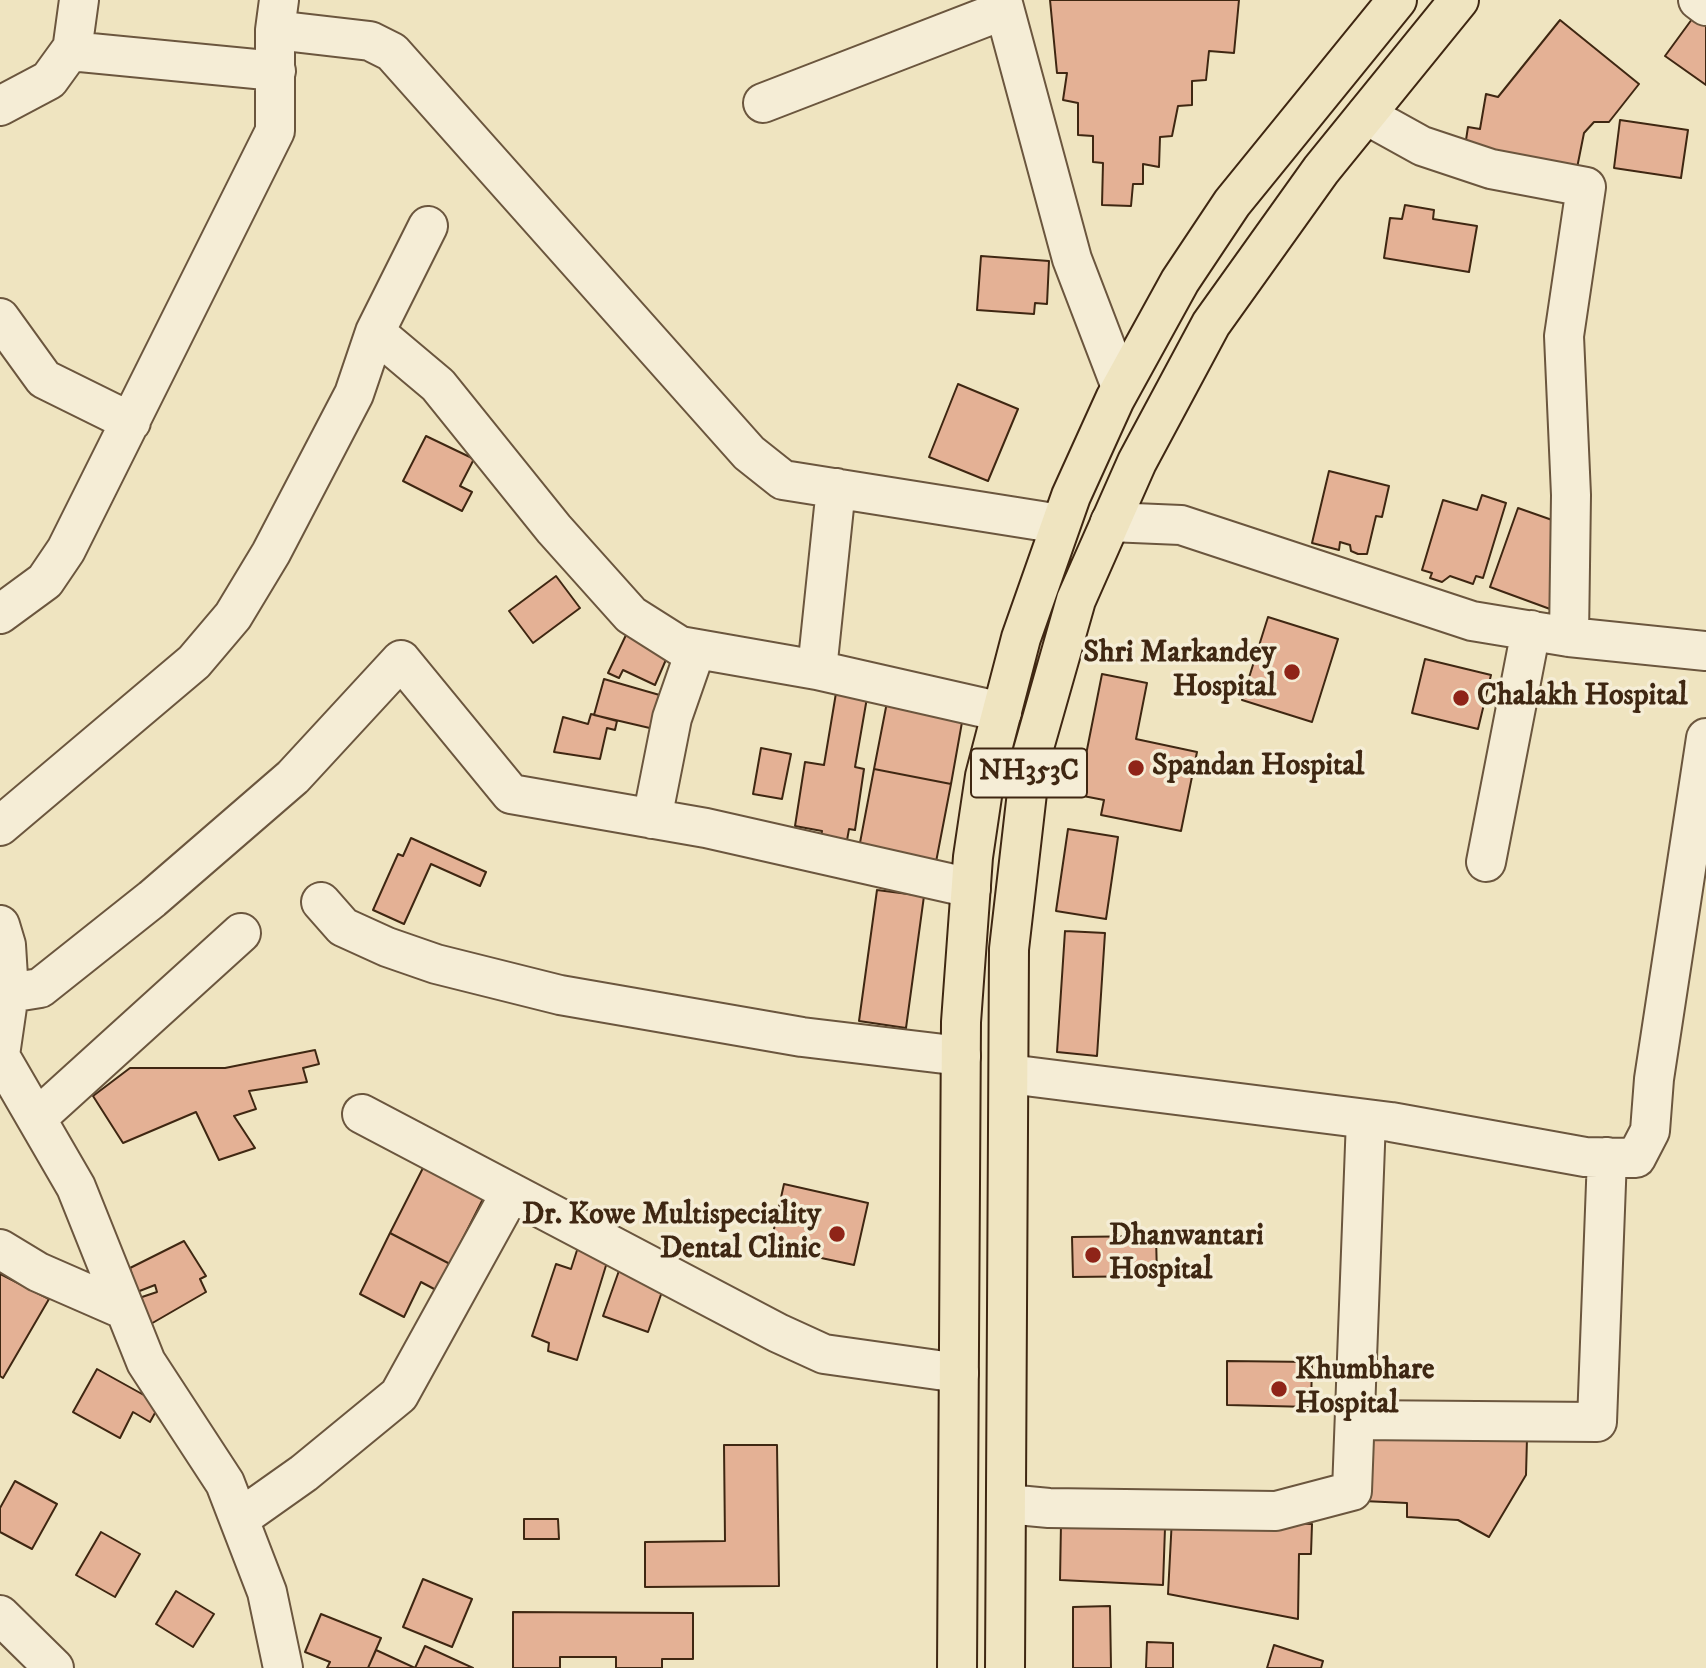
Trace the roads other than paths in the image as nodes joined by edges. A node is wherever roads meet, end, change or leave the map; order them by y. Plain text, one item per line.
1 (79, 0) edge
2 (1397, 0) edge
3 (1459, 0) edge
4 (1698, 0) edge
5 (1003, 5) edge
6 (1706, 6) edge
7 (277, 15) edge
8 (72, 51) junction
9 (276, 71) junction
10 (764, 103) dead end
11 (0, 106) edge
12 (1366, 115) junction
13 (428, 226) dead end
14 (0, 318) edge
15 (375, 332) junction
16 (1121, 387) junction
17 (131, 422) junction
18 (836, 488) junction
19 (1110, 522) junction
20 (1060, 524) junction
21 (0, 614) edge
22 (1531, 630) junction
23 (1569, 637) junction
24 (696, 649) junction
25 (1706, 651) edge
26 (817, 670) junction
27 (1002, 712) junction
28 (1706, 738) edge
29 (652, 819) junction
30 (0, 826) edge
31 (1486, 862) dead end
32 (971, 888) junction
33 (321, 902) dead end
34 (0, 925) edge
35 (241, 933) dead end
36 (9, 993) junction
37 (0, 1056) edge
38 (961, 1056) junction
39 (1009, 1074) junction
40 (362, 1114) dead end
41 (37, 1118) junction
42 (1366, 1119) junction
43 (1607, 1157) junction
44 (510, 1194) junction
45 (0, 1248) edge
46 (125, 1310) junction
47 (959, 1373) junction
48 (1355, 1420) junction
49 (1006, 1504) junction
50 (239, 1519) junction
51 (0, 1615) edge
52 (54, 1668) edge
53 (283, 1668) edge
54 (957, 1668) edge
55 (1005, 1668) edge

1 - 8 street
2 - 16 highway, NH353C
3 - 12 highway, NH353C
4 - 6 street
5 - 10 street
5 - 16 street
7 - 9 street
7 - 18 street
8 - 9 street
8 - 11 street
9 - 17 street
12 - 19 highway, NH353C
12 - 23 street
13 - 15 street
14 - 17 street
15 - 24 street
15 - 30 street
16 - 20 highway, NH353C
17 - 21 street
18 - 20 street
18 - 26 street
19 - 22 street
19 - 39 highway, NH353C
20 - 27 highway, NH353C
22 - 23 street
22 - 31 street
23 - 25 street
24 - 26 street
24 - 29 street
26 - 27 street
27 - 32 highway, NH353C
28 - 43 street
29 - 32 street
29 - 36 street
32 - 38 highway, NH353C
33 - 38 street
34 - 36 street
35 - 41 street
36 - 37 street
37 - 41 street
38 - 47 highway, NH353C
39 - 42 street
39 - 49 highway, NH353C
40 - 44 street
41 - 46 street
42 - 43 street
42 - 48 street
43 - 48 street
44 - 47 street
44 - 50 street
45 - 46 street
46 - 50 street
47 - 54 highway, NH353C
48 - 49 street
49 - 55 highway, NH353C
50 - 53 street
51 - 52 street

